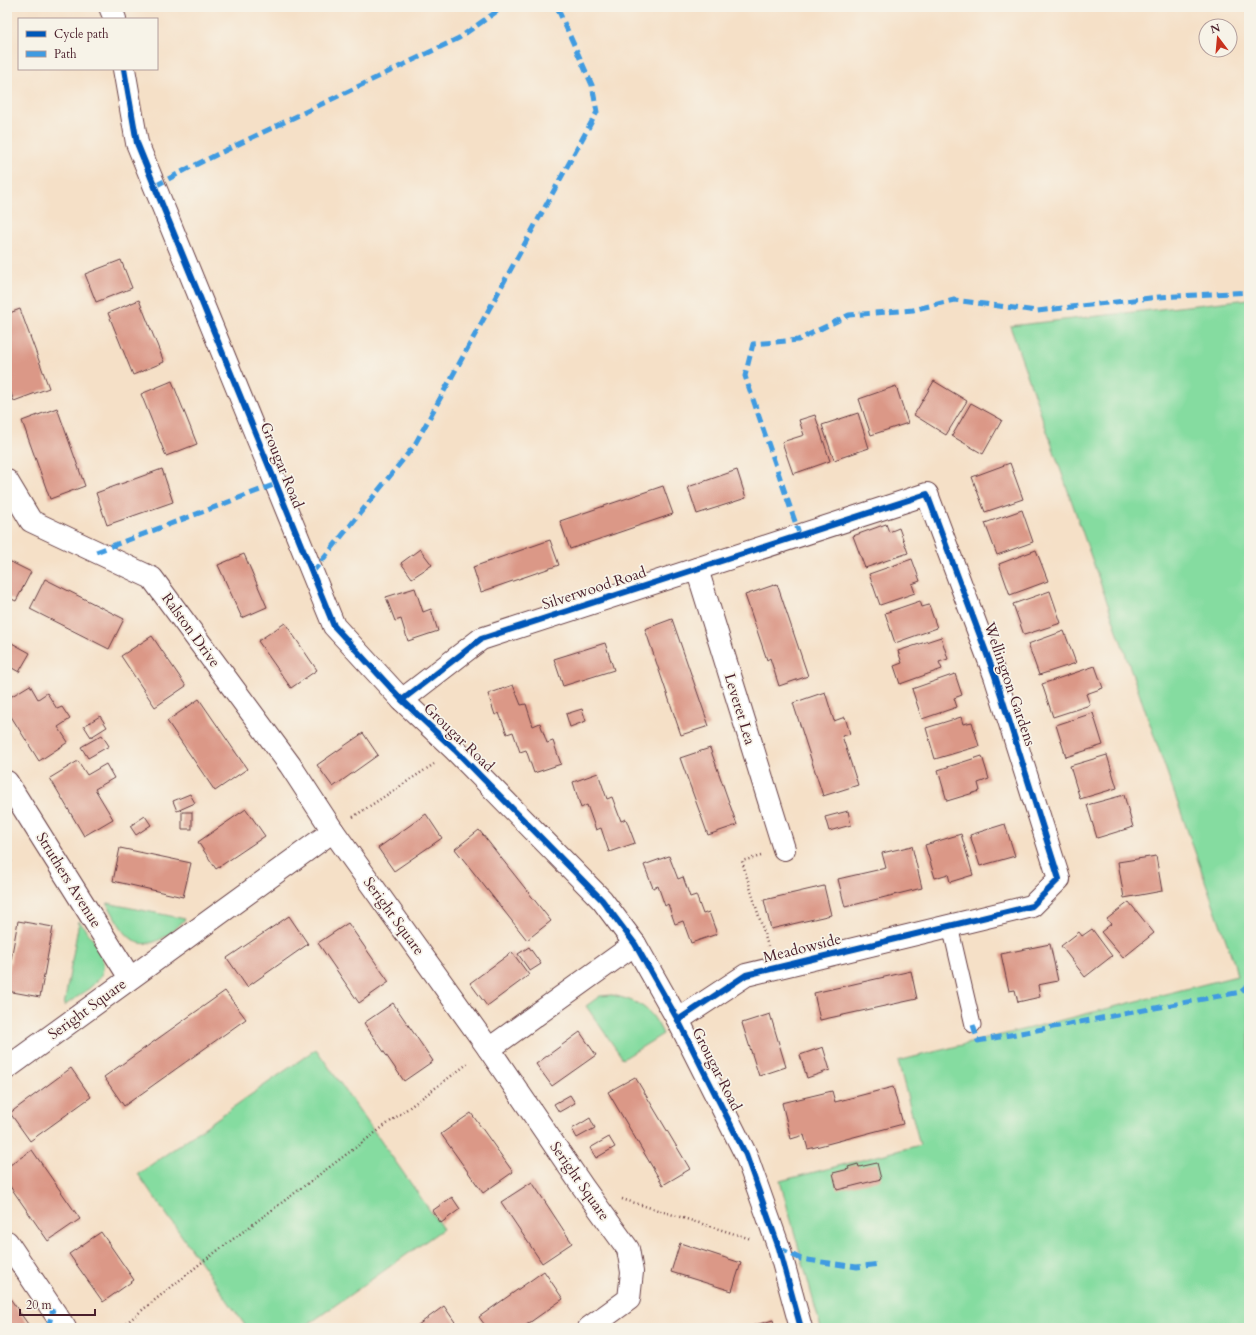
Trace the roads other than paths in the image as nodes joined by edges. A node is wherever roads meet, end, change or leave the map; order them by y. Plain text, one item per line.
1 (110, 7) edge
2 (115, 18) edge
3 (124, 70) edge
4 (7, 481) edge
5 (810, 532) joint
6 (697, 569) junction
7 (402, 700) junction
8 (7, 782) edge
9 (333, 831) junction
10 (784, 849) road end
11 (946, 927) junction
12 (635, 944) junction
13 (130, 978) junction
14 (678, 1020) junction
15 (973, 1025) dead end
16 (489, 1049) junction
17 (7, 1068) edge
18 (8, 1245) edge
19 (65, 1328) edge
20 (589, 1328) edge
21 (801, 1328) edge

1 - 2 street
3 - 7 street, Grougar Road
4 - 9 street, Ralston Drive
5 - 6 street, Silverwood Road
5 - 11 street, Wellington Gardens
6 - 7 street, Silverwood Road
6 - 10 street, Leveret Lea
7 - 12 street, Grougar Road
8 - 13 street, Struthers Avenue
9 - 13 street, Seright Square
9 - 16 street, Seright Square
11 - 14 street, Meadowside
11 - 15 lane
12 - 14 street, Grougar Road
12 - 16 street
13 - 17 street, Seright Square
14 - 21 street, Grougar Road
16 - 20 street, Seright Square
18 - 19 street

